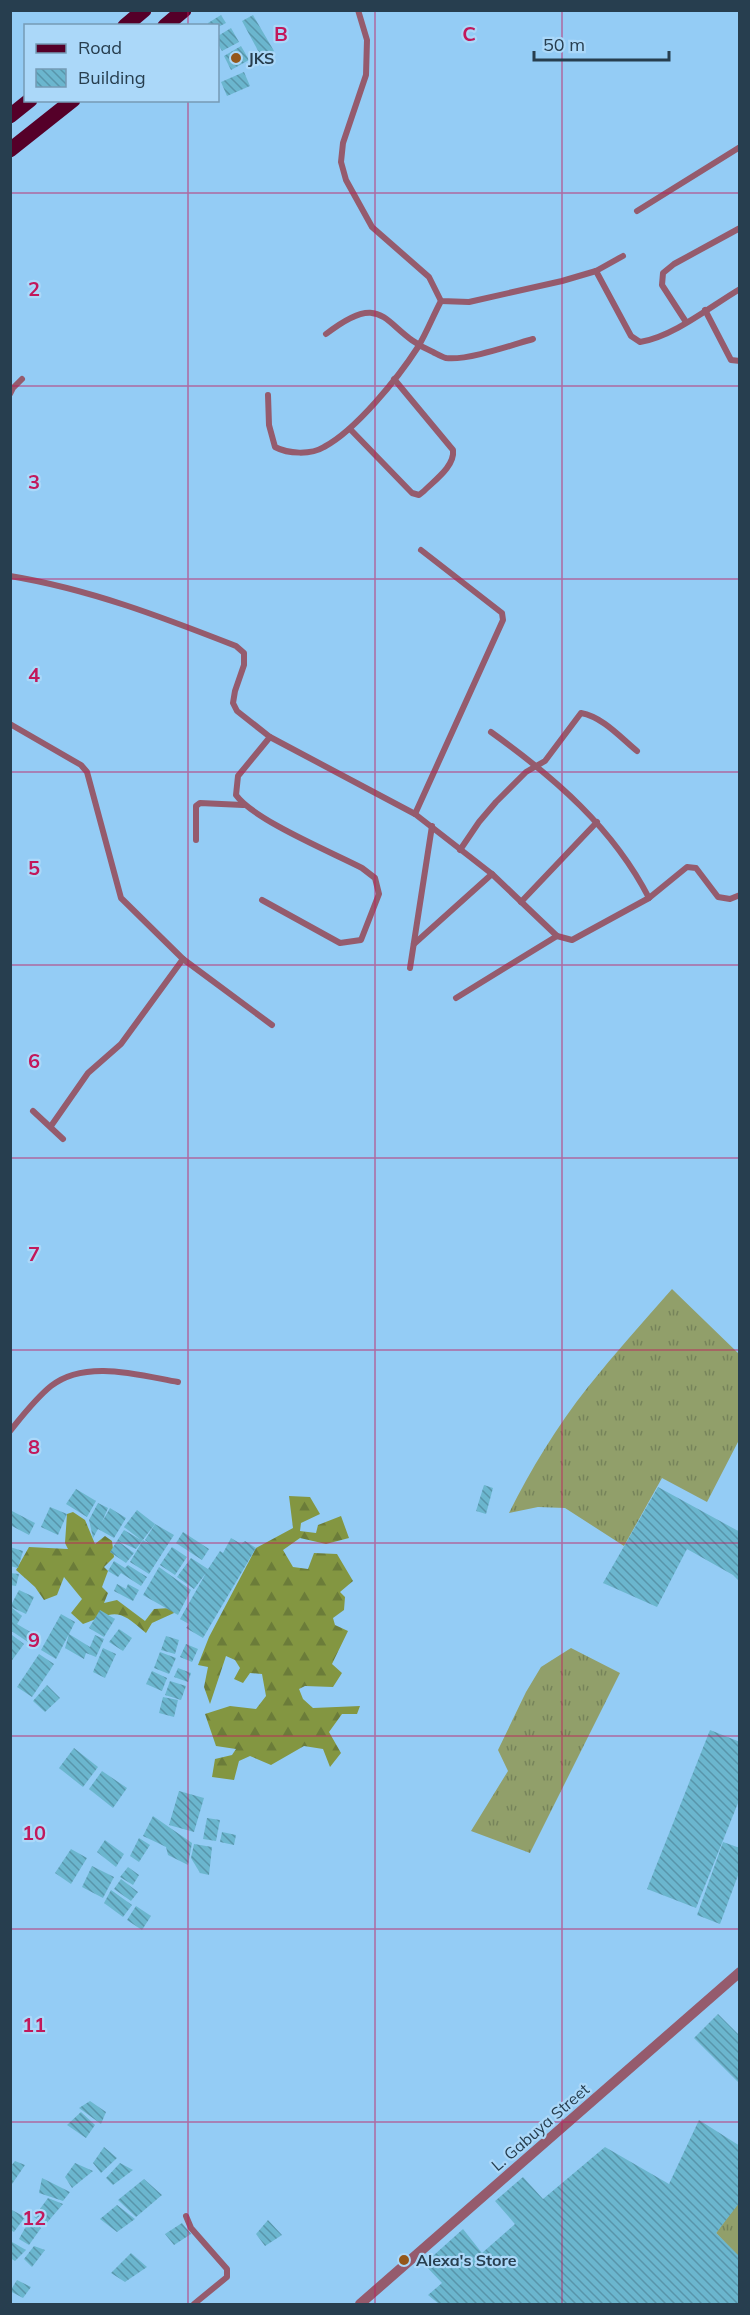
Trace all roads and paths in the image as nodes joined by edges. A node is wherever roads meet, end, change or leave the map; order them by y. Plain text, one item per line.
1 (144, 10) edge
2 (184, 10) edge
3 (358, 10) edge
4 (127, 24) edge
5 (167, 24) edge
6 (28, 102) edge
7 (70, 102) edge
8 (10, 116) edge
9 (740, 147) edge
10 (10, 150) edge
11 (637, 211) dead end
12 (740, 228) edge
13 (623, 256) dead end
14 (596, 270) junction
15 (740, 288) edge
16 (441, 301) junction
17 (705, 310) junction
18 (687, 322) junction
19 (326, 334) dead end
20 (533, 339) dead end
21 (418, 346) junction
22 (740, 361) edge
23 (22, 379) dead end
24 (394, 379) junction
25 (10, 394) edge
26 (268, 395) dead end
27 (350, 429) junction
28 (421, 550) dead end
29 (10, 576) edge
30 (10, 724) edge
31 (491, 732) dead end
32 (270, 737) junction
33 (637, 751) dead end
34 (538, 766) junction
35 (243, 805) junction
36 (415, 814) junction
37 (597, 822) junction
38 (432, 826) junction
39 (196, 840) dead end
40 (460, 850) junction
41 (492, 874) junction
42 (740, 895) edge
43 (650, 898) junction
44 (262, 900) dead end
45 (521, 902) junction
46 (557, 936) junction
47 (414, 945) junction
48 (183, 959) junction
49 (410, 968) dead end
50 (456, 998) dead end
51 (272, 1025) dead end
52 (33, 1112) dead end
53 (51, 1126) junction
54 (63, 1139) dead end
55 (178, 1382) dead end
56 (10, 1431) edge
57 (740, 1972) edge
58 (186, 2216) dead end
59 (194, 2304) edge
60 (360, 2304) edge

1 - 4 main road
2 - 5 main road
3 - 16 street
6 - 8 main road
7 - 10 main road
9 - 11 street
12 - 18 street
13 - 14 street
14 - 16 street
14 - 18 street
15 - 17 street
16 - 21 street
17 - 18 street
17 - 22 street
19 - 21 street
20 - 21 street
21 - 24 street
23 - 25 street
24 - 27 street
24 - 27 street
26 - 27 street
28 - 36 street
29 - 32 street
30 - 48 street
31 - 34 street
32 - 35 street
32 - 36 street
33 - 34 street
34 - 37 street
34 - 40 street
35 - 39 street
35 - 44 street
36 - 38 street
37 - 43 street
37 - 45 street
38 - 40 street
38 - 47 street
40 - 41 street
41 - 45 street
41 - 47 street
42 - 43 street
43 - 46 street
45 - 46 street
46 - 50 street
47 - 49 street
48 - 51 street
48 - 53 street
52 - 53 street
53 - 54 street
55 - 56 street
57 - 60 street, L. Gabuya Street
58 - 59 street

